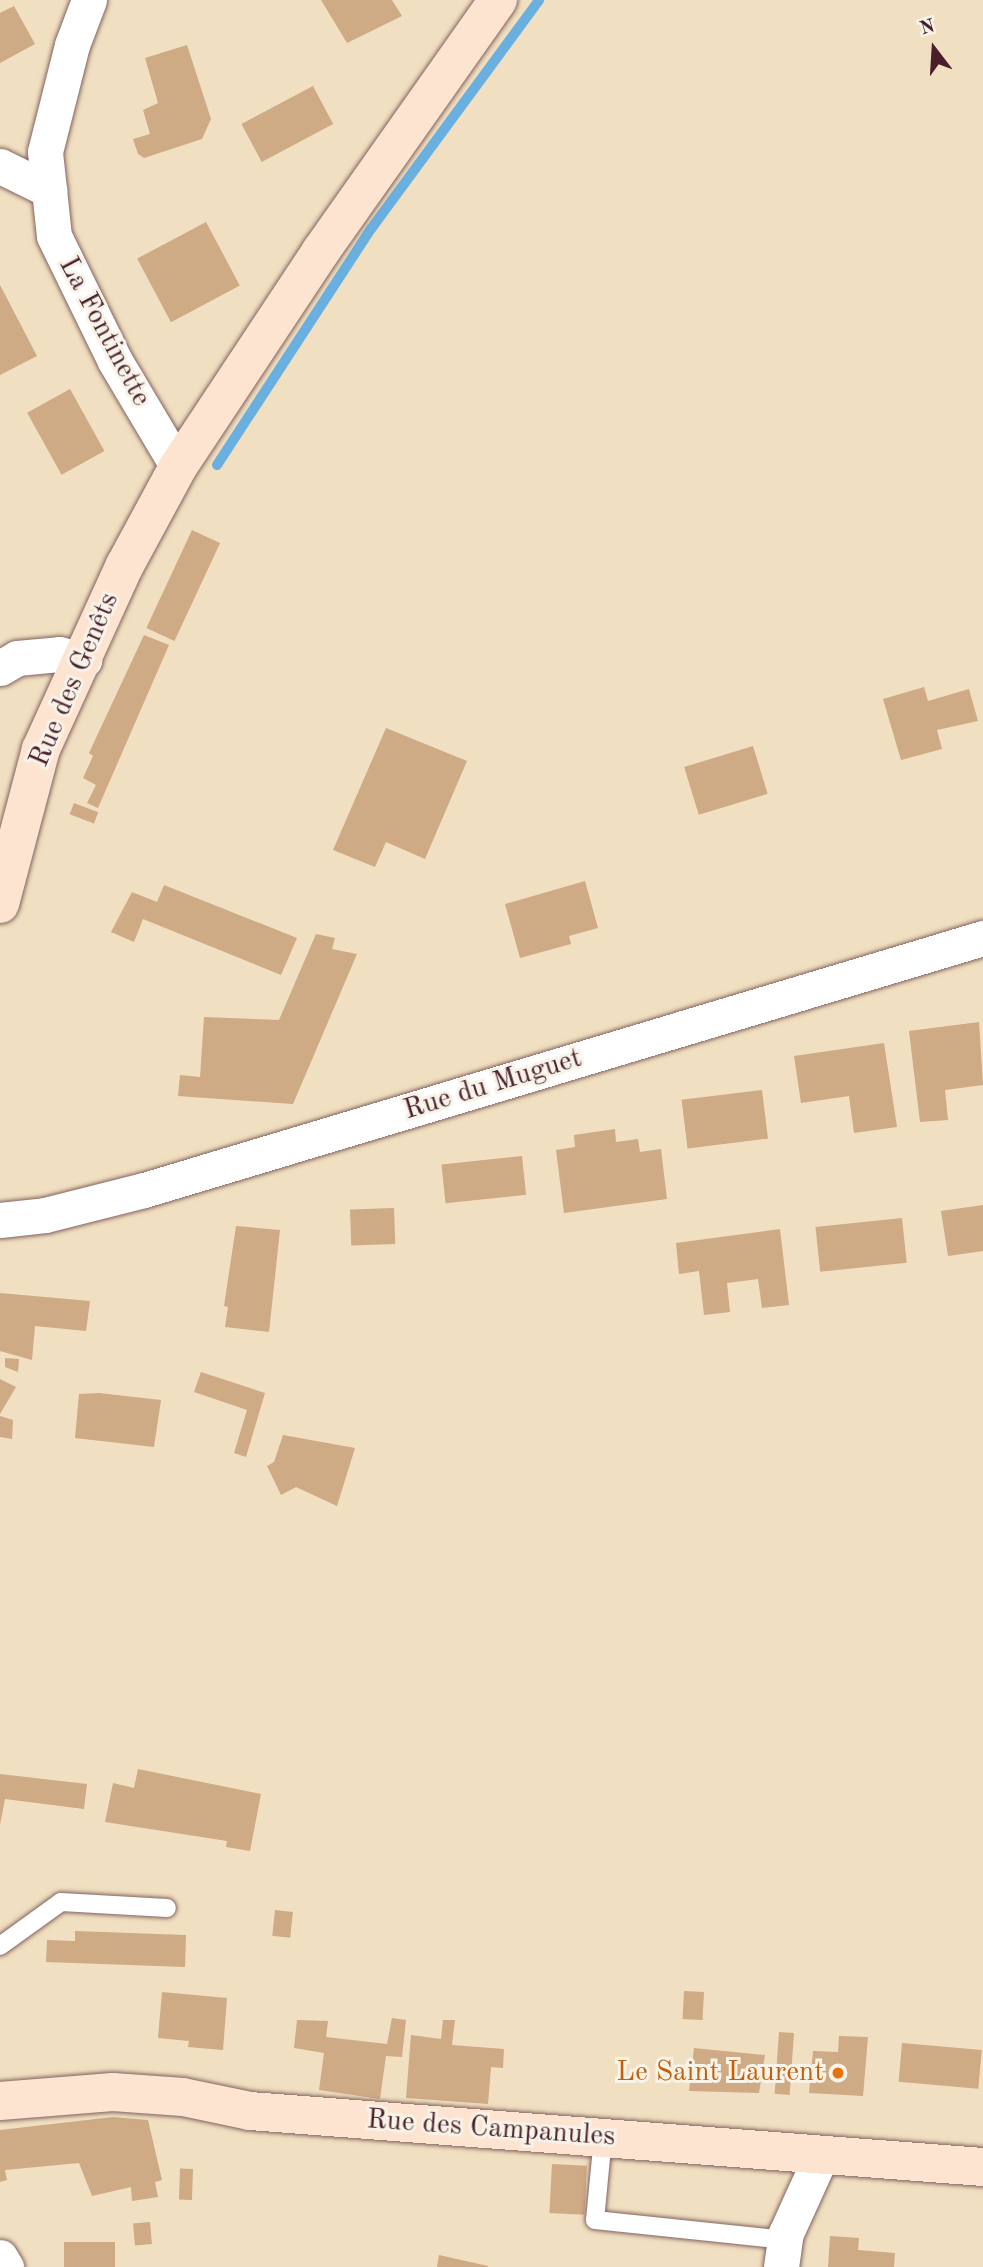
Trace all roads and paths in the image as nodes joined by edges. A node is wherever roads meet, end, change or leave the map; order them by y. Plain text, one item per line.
1 (89, 0) edge
2 (498, 0) edge
3 (0, 166) edge
4 (49, 190) junction
5 (178, 467) junction
6 (84, 660) junction
7 (0, 668) edge
8 (0, 904) edge
9 (983, 938) edge
10 (0, 1220) edge
11 (167, 1908) dead end
12 (0, 1946) edge
13 (0, 2101) edge
14 (603, 2137) junction
15 (821, 2156) junction
16 (983, 2167) edge
17 (783, 2254) edge
18 (0, 2256) edge
19 (6, 2267) edge

1 - 4 street, La Fontinette
2 - 5 main road, Rue des Genêts
3 - 4 street
4 - 5 street, La Fontinette
5 - 6 main road, Rue des Genêts
6 - 7 street
6 - 8 main road, Rue des Genêts
9 - 10 street, Rue du Muguet
11 - 12 lane
13 - 14 main road, Rue des Campanules
14 - 15 main road, Rue des Campanules
14 - 17 lane
15 - 16 main road, Rue des Campanules
15 - 17 street
18 - 19 street

